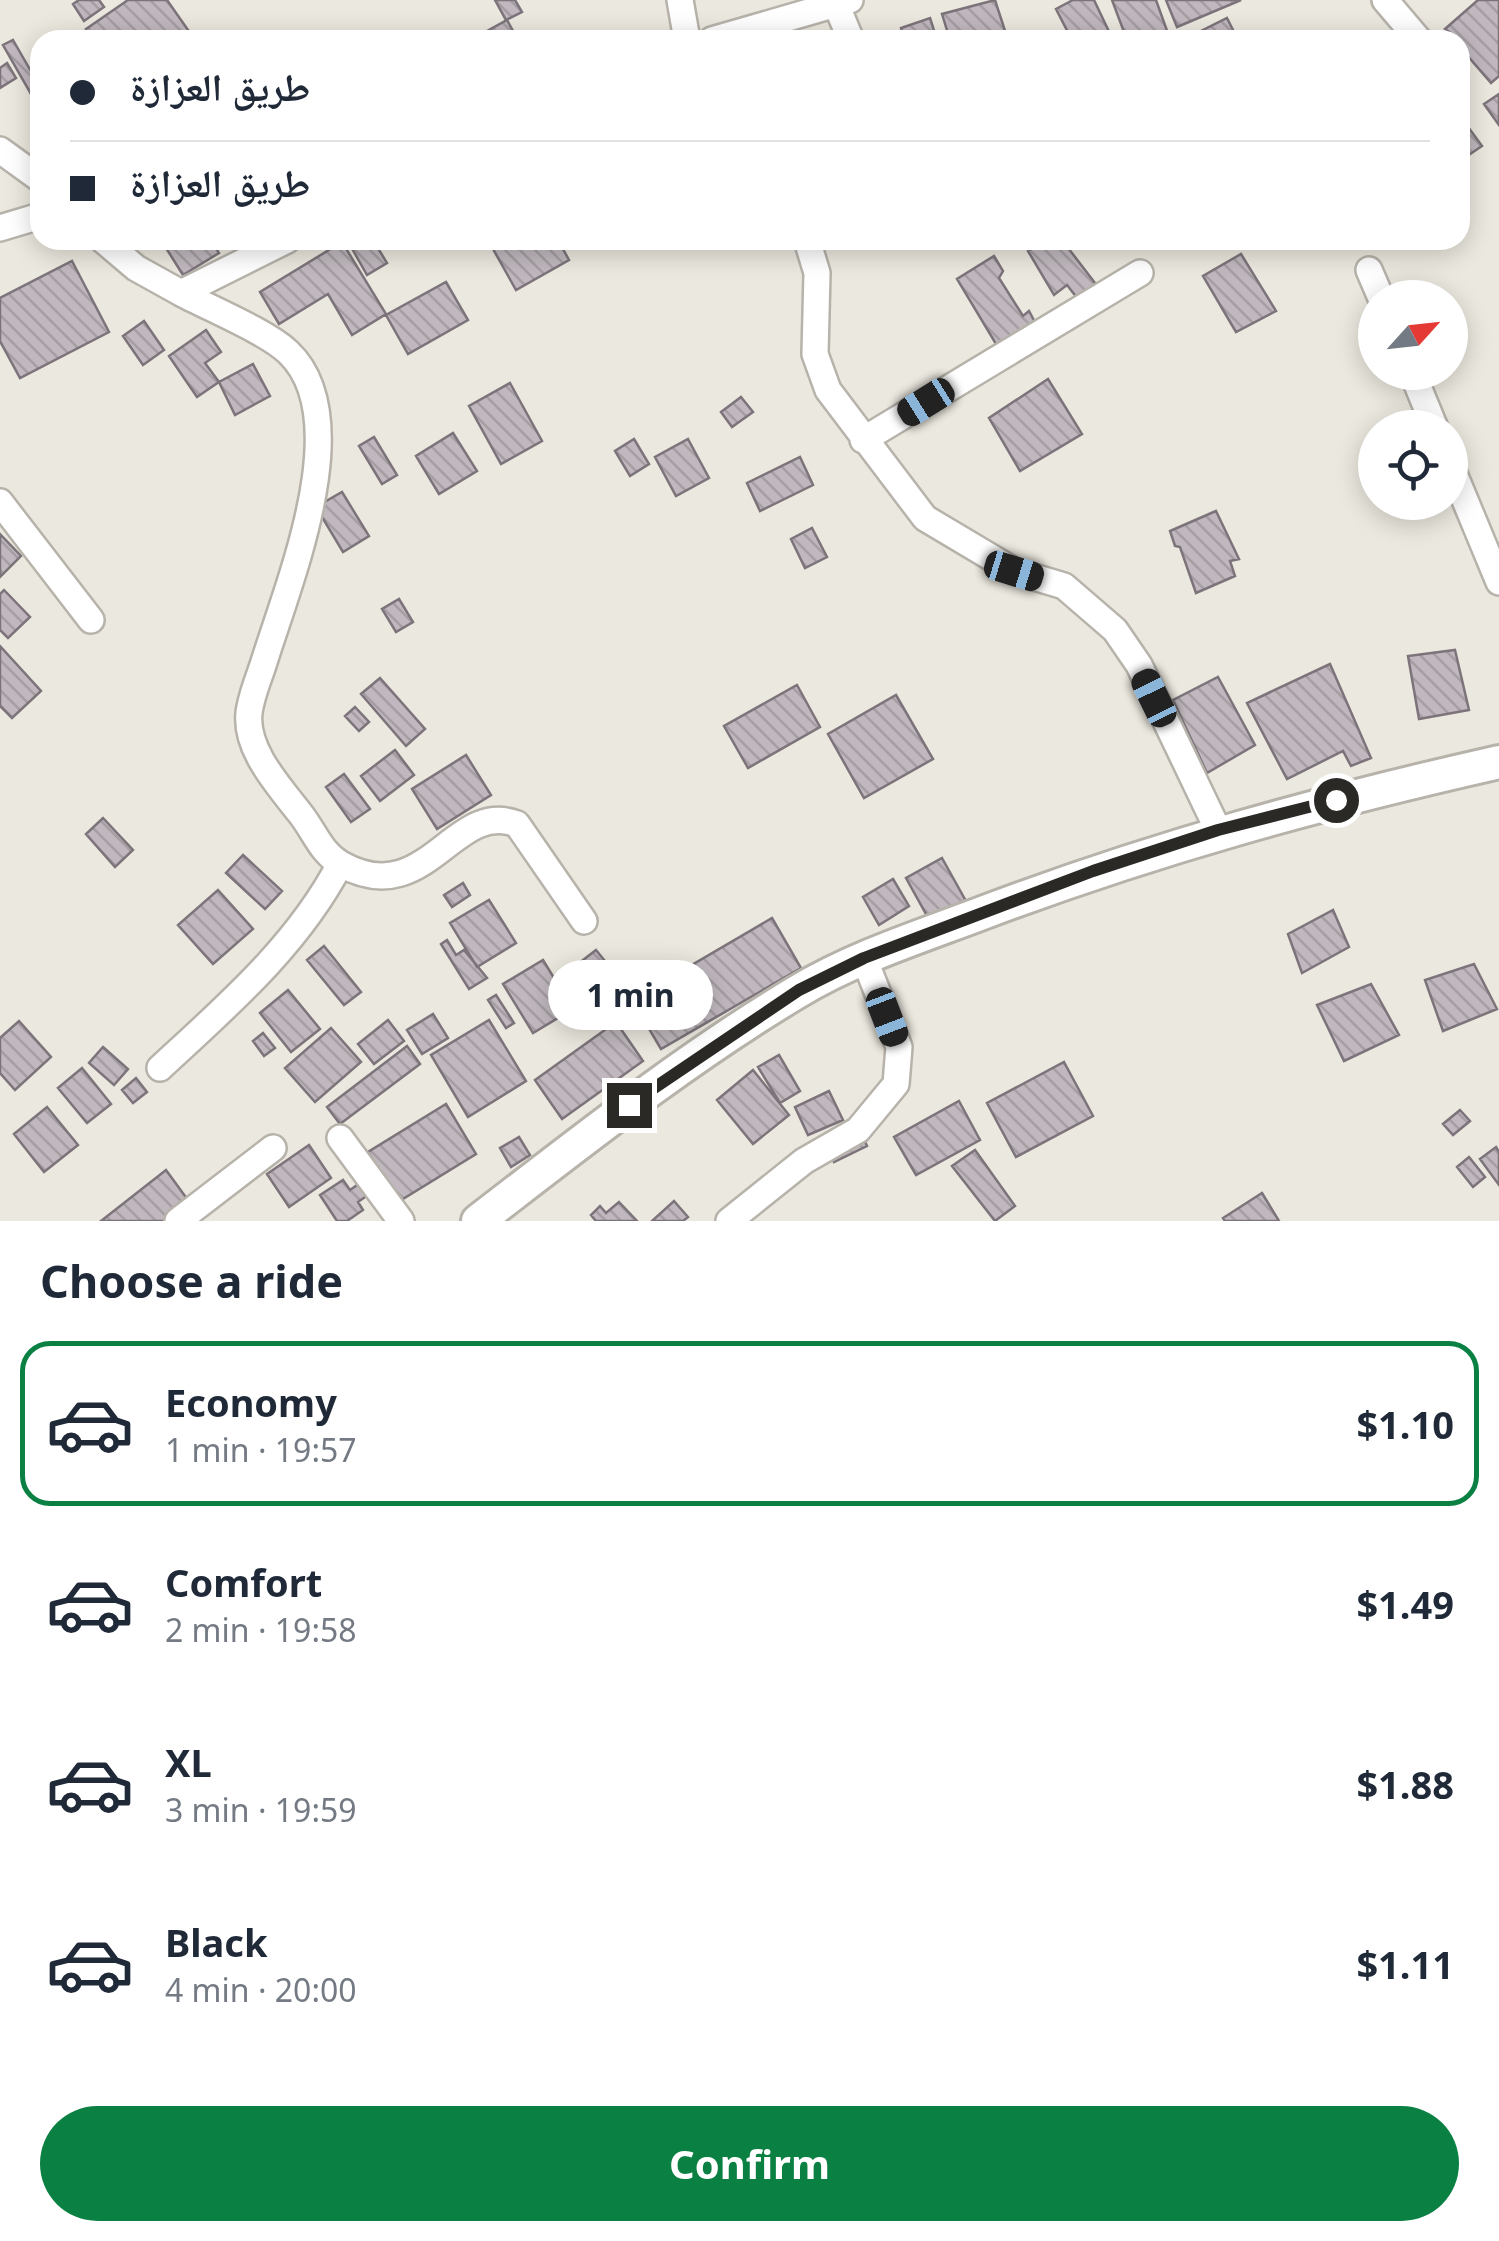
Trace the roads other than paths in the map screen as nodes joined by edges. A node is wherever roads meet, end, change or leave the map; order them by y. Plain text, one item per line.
1 (680, 0) edge
2 (1385, 0) edge
3 (844, 2) edge
4 (685, 30) edge
5 (750, 30) edge
6 (849, 30) edge
7 (1410, 30) edge
8 (0, 150) edge
9 (30, 171) edge
10 (30, 219) edge
11 (0, 228) edge
12 (115, 250) edge
13 (268, 250) edge
14 (810, 250) edge
15 (1369, 270) dead end
16 (1140, 273) dead end
17 (1373, 280) edge
18 (182, 294) junction
19 (863, 440) junction
20 (0, 502) edge
21 (1468, 507) edge
22 (1499, 582) edge
23 (91, 620) dead end
24 (1499, 762) edge
25 (1218, 830) junction
26 (340, 864) junction
27 (584, 922) dead end
28 (864, 958) junction
29 (160, 1068) dead end
30 (340, 1138) dead end
31 (273, 1148) dead end
32 (178, 1221) edge
33 (401, 1221) edge
34 (478, 1221) edge
35 (730, 1221) edge

1 - 4 street
2 - 7 street
3 - 5 street
3 - 6 street
8 - 9 street
10 - 11 street
12 - 18 street
13 - 18 street
14 - 19 street
15 - 17 street
16 - 19 street
18 - 26 street
19 - 25 street
20 - 23 street
21 - 22 street
24 - 25 street
25 - 28 street
26 - 27 street
26 - 29 street
28 - 34 street
28 - 35 street
30 - 33 street
31 - 32 street

